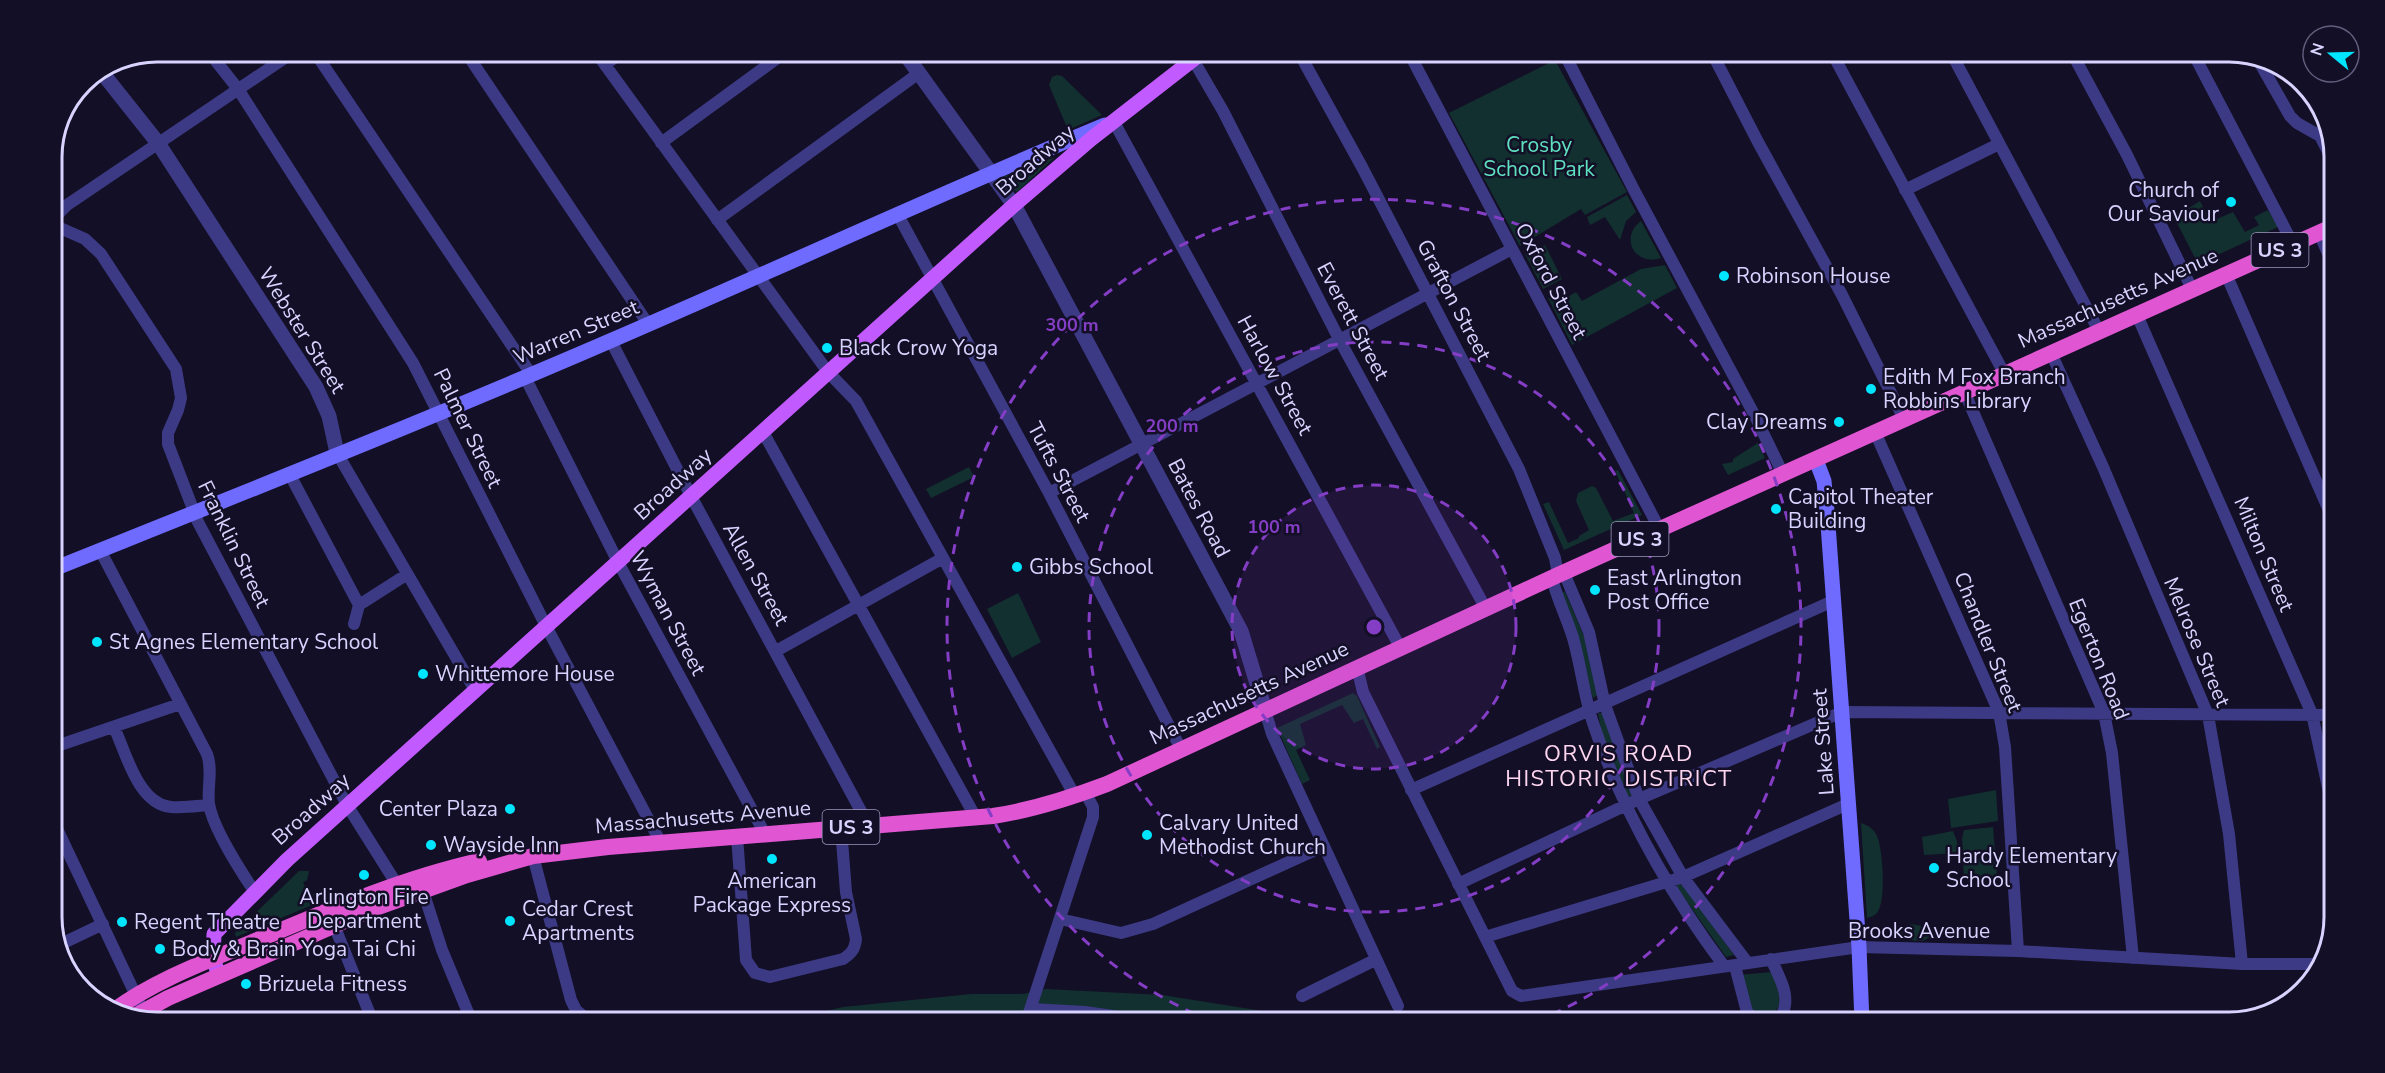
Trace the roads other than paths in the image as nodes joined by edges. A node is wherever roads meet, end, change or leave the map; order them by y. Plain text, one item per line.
1 (217, 62) edge
2 (278, 62) edge
3 (321, 62) edge
4 (472, 62) edge
5 (603, 62) edge
6 (609, 62) edge
7 (771, 62) edge
8 (911, 62) edge
9 (1186, 62) edge
10 (1200, 62) edge
11 (1304, 62) edge
12 (1414, 62) edge
13 (1569, 62) edge
14 (1717, 62) edge
15 (1837, 62) edge
16 (1956, 62) edge
17 (2077, 62) edge
18 (2198, 62) edge
19 (605, 65) junction
20 (2263, 68) edge
21 (919, 73) junction
22 (105, 77) edge
23 (238, 89) junction
24 (1114, 122) junction
25 (2322, 140) edge
26 (158, 143) junction
27 (661, 143) junction
28 (2000, 144) junction
29 (992, 172) junction
30 (1905, 190) junction
31 (1014, 205) junction
32 (62, 211) edge
33 (898, 215) junction
34 (717, 220) junction
35 (62, 228) edge
36 (2323, 230) edge
37 (2293, 244) junction
38 (1512, 249) junction
39 (2226, 274) junction
40 (758, 276) junction
41 (934, 278) junction
42 (2192, 289) junction
43 (1428, 293) junction
44 (2138, 315) junction
45 (648, 324) junction
46 (2099, 331) junction
47 (1339, 339) junction
48 (611, 341) junction
49 (2051, 353) junction
50 (828, 372) junction
51 (2004, 373) junction
52 (528, 376) junction
53 (1258, 383) junction
54 (1964, 391) junction
55 (438, 413) junction
56 (1904, 419) junction
57 (763, 432) junction
58 (1875, 432) junction
59 (1142, 444) junction
60 (337, 453) junction
61 (1816, 460) junction
62 (289, 473) junction
63 (1783, 474) junction
64 (1049, 493) junction
65 (691, 496) junction
66 (2323, 498) edge
67 (194, 513) junction
68 (1660, 530) junction
69 (100, 550) junction
70 (943, 558) junction
71 (618, 562) junction
72 (62, 566) edge
73 (406, 575) junction
74 (1558, 576) junction
75 (1833, 601) junction
76 (359, 605) junction
77 (859, 605) junction
78 (1486, 609) junction
79 (354, 624) dead end
80 (546, 626) junction
81 (1400, 648) junction
82 (776, 651) junction
83 (1357, 668) junction
84 (475, 690) junction
85 (180, 704) junction
86 (1605, 705) junction
87 (1265, 710) junction
88 (1590, 710) junction
89 (1842, 712) junction
90 (1999, 712) junction
91 (2104, 713) junction
92 (2312, 714) junction
93 (2208, 715) junction
94 (2324, 715) edge
95 (114, 727) junction
96 (62, 744) edge
97 (1181, 749) junction
98 (2324, 768) edge
99 (1411, 790) junction
100 (1080, 794) junction
101 (1639, 800) junction
102 (1848, 804) junction
103 (209, 805) junction
104 (347, 805) junction
105 (1625, 807) junction
106 (976, 818) junction
107 (869, 826) junction
108 (841, 828) junction
109 (765, 834) junction
110 (737, 836) junction
111 (62, 839) edge
112 (661, 843) junction
113 (1324, 846) junction
114 (533, 856) junction
115 (1683, 877) junction
116 (1668, 882) junction
117 (1458, 884) junction
118 (254, 891) junction
119 (400, 891) junction
120 (423, 891) junction
121 (1060, 919) junction
122 (103, 924) junction
123 (334, 925) junction
124 (1485, 938) junction
125 (65, 942) edge
126 (1859, 947) junction
127 (2018, 951) junction
128 (2133, 958) junction
129 (213, 959) junction
130 (1772, 959) junction
131 (1375, 960) junction
132 (2242, 964) junction
133 (2310, 964) edge
134 (1735, 965) junction
135 (219, 975) junction
136 (1302, 996) dead end
137 (1398, 1006) dead end
138 (137, 1008) edge
139 (1031, 1009) junction
140 (369, 1012) edge
141 (468, 1012) edge
142 (578, 1012) edge
143 (1030, 1012) edge
144 (1085, 1012) edge
145 (1747, 1012) edge
146 (1784, 1012) edge
147 (1862, 1012) edge

1 - 23 street, Palmer Street
2 - 23 street
3 - 52 street, Wyman Street
4 - 45 street
5 - 19 street
6 - 19 street
7 - 27 street
8 - 21 street, Bates Road
9 - 24 main road, Broadway
10 - 47 street, Everett Street
11 - 43 street, Grafton Street
12 - 38 street, Oxford Street
13 - 63 street
14 - 56 street
15 - 30 street
16 - 28 street
17 - 42 street
18 - 37 street
19 - 27 street
20 - 25 street
21 - 29 street, Bates Road
21 - 34 street
22 - 26 street, Webster Street
23 - 26 street
23 - 55 street, Palmer Street
24 - 29 main road, Warren Street
24 - 31 main road, Broadway
24 - 53 street, Harlow Street
26 - 32 street
26 - 60 street, Webster Street
27 - 34 street
28 - 30 street
28 - 46 street
29 - 31 street, Bates Road
29 - 33 main road, Warren Street
30 - 51 street
31 - 41 main road, Broadway
31 - 59 street, Bates Road
33 - 40 main road, Warren Street
33 - 41 street, Tufts Street
34 - 40 street
35 - 67 street, Franklin Street
36 - 37 highway, Massachusetts Avenue / US 3
37 - 39 highway, Massachusetts Avenue / US 3
38 - 43 street
38 - 68 street, Oxford Street
39 - 42 highway, Massachusetts Avenue / US 3
39 - 66 street
40 - 45 main road, Warren Street
40 - 50 street
41 - 50 main road, Broadway
41 - 64 street, Tufts Street
42 - 44 highway, Massachusetts Avenue / US 3
43 - 47 street
43 - 74 street, Grafton Street
44 - 46 highway, Massachusetts Avenue / US 3
44 - 92 street, Milton Street
45 - 48 main road, Warren Street
46 - 49 highway, Massachusetts Avenue / US 3
47 - 53 street
47 - 78 street, Everett Street
48 - 52 main road, Warren Street
48 - 65 street, Allen Street
49 - 51 highway, Massachusetts Avenue / US 3
49 - 93 street, Melrose Street
50 - 57 main road, Broadway
50 - 70 street
51 - 54 highway, Massachusetts Avenue / US 3
52 - 55 main road, Warren Street
52 - 71 street, Wyman Street
53 - 59 street
53 - 81 street, Harlow Street
54 - 56 highway, Massachusetts Avenue / US 3
54 - 91 street, Egerton Road
55 - 60 main road, Warren Street
55 - 80 street, Palmer Street
56 - 58 highway, Massachusetts Avenue / US 3
57 - 65 main road, Broadway
57 - 77 street
58 - 61 highway, Massachusetts Avenue / US 3
58 - 90 street, Chandler Street
59 - 64 street
59 - 87 street, Bates Road
60 - 62 main road, Warren Street
60 - 73 street, Webster Street
61 - 63 highway, Massachusetts Avenue / US 3
61 - 75 main road, Lake Street
62 - 67 main road, Warren Street
62 - 76 street
63 - 68 highway, Massachusetts Avenue / US 3
64 - 97 street, Tufts Street
65 - 71 main road, Broadway
65 - 82 street, Allen Street
67 - 69 main road, Warren Street
67 - 104 street, Franklin Street
68 - 74 highway, Massachusetts Avenue / US 3
69 - 72 main road, Warren Street
69 - 85 street
70 - 77 street
70 - 100 street
71 - 80 main road, Broadway
71 - 109 street, Wyman Street
73 - 76 street
73 - 84 street, Webster Street
74 - 78 highway, Massachusetts Avenue / US 3
74 - 86 street
74 - 88 street
75 - 86 street
75 - 89 main road, Lake Street
76 - 79 street
77 - 82 street
77 - 106 street
78 - 81 highway, Massachusetts Avenue / US 3
80 - 84 main road, Broadway
80 - 112 street, Palmer Street
81 - 83 highway, Massachusetts Avenue / US 3
82 - 107 street, Allen Street
83 - 87 highway, Massachusetts Avenue / US 3
83 - 99 street
84 - 104 main road, Broadway
85 - 95 street
85 - 103 street
86 - 88 street
86 - 101 street
87 - 97 highway, Massachusetts Avenue / US 3
87 - 113 street
88 - 99 street
88 - 105 street
89 - 90 street
89 - 101 street
89 - 102 main road, Lake Street
90 - 91 street
90 - 127 street, Chandler Street
91 - 93 street
91 - 128 street, Egerton Road
92 - 93 street
92 - 94 street
92 - 98 street, Milton Street
93 - 132 street, Melrose Street
95 - 96 street
95 - 103 street
97 - 100 highway, Massachusetts Avenue / US 3
99 - 117 street
100 - 106 highway, Massachusetts Avenue / US 3
100 - 121 street
101 - 105 street
101 - 115 street
102 - 115 street
102 - 126 main road, Lake Street
103 - 118 street
104 - 118 main road, Broadway
104 - 119 street, Franklin Street
105 - 116 street
105 - 117 street
106 - 107 highway, Massachusetts Avenue / US 3
107 - 108 highway, Massachusetts Avenue / US 3
108 - 109 highway, Massachusetts Avenue / US 3
108 - 110 street
109 - 110 highway, Massachusetts Avenue / US 3
110 - 112 highway, Massachusetts Avenue / US 3
111 - 122 street
112 - 114 highway, Massachusetts Avenue / US 3
113 - 121 street
113 - 131 street
114 - 119 highway, Massachusetts Avenue / US 3
114 - 120 highway, Massachusetts Avenue / US 3
114 - 142 street
115 - 116 street
115 - 134 street
116 - 124 street
116 - 134 street
117 - 124 street
118 - 129 main road, Broadway
119 - 120 highway, Massachusetts Avenue / US 3
119 - 123 highway, Massachusetts Avenue / US 3
119 - 129 highway, Massachusetts Avenue / US 3
120 - 141 street
121 - 139 street
122 - 125 street
122 - 138 street
123 - 135 highway, Massachusetts Avenue / US 3
123 - 140 street
124 - 134 street, Brooks Avenue
126 - 127 street, Brooks Avenue
126 - 130 street, Brooks Avenue
126 - 147 main road, Lake Street
127 - 128 street, Brooks Avenue
128 - 132 street, Brooks Avenue
129 - 135 main road, Broadway
129 - 138 highway, Massachusetts Avenue / US 3
130 - 134 street, Brooks Avenue
130 - 146 street
131 - 136 street
131 - 137 street
132 - 133 street, Brooks Avenue
134 - 145 street
135 - 138 highway, Massachusetts Avenue / US 3
139 - 143 street
139 - 144 street

